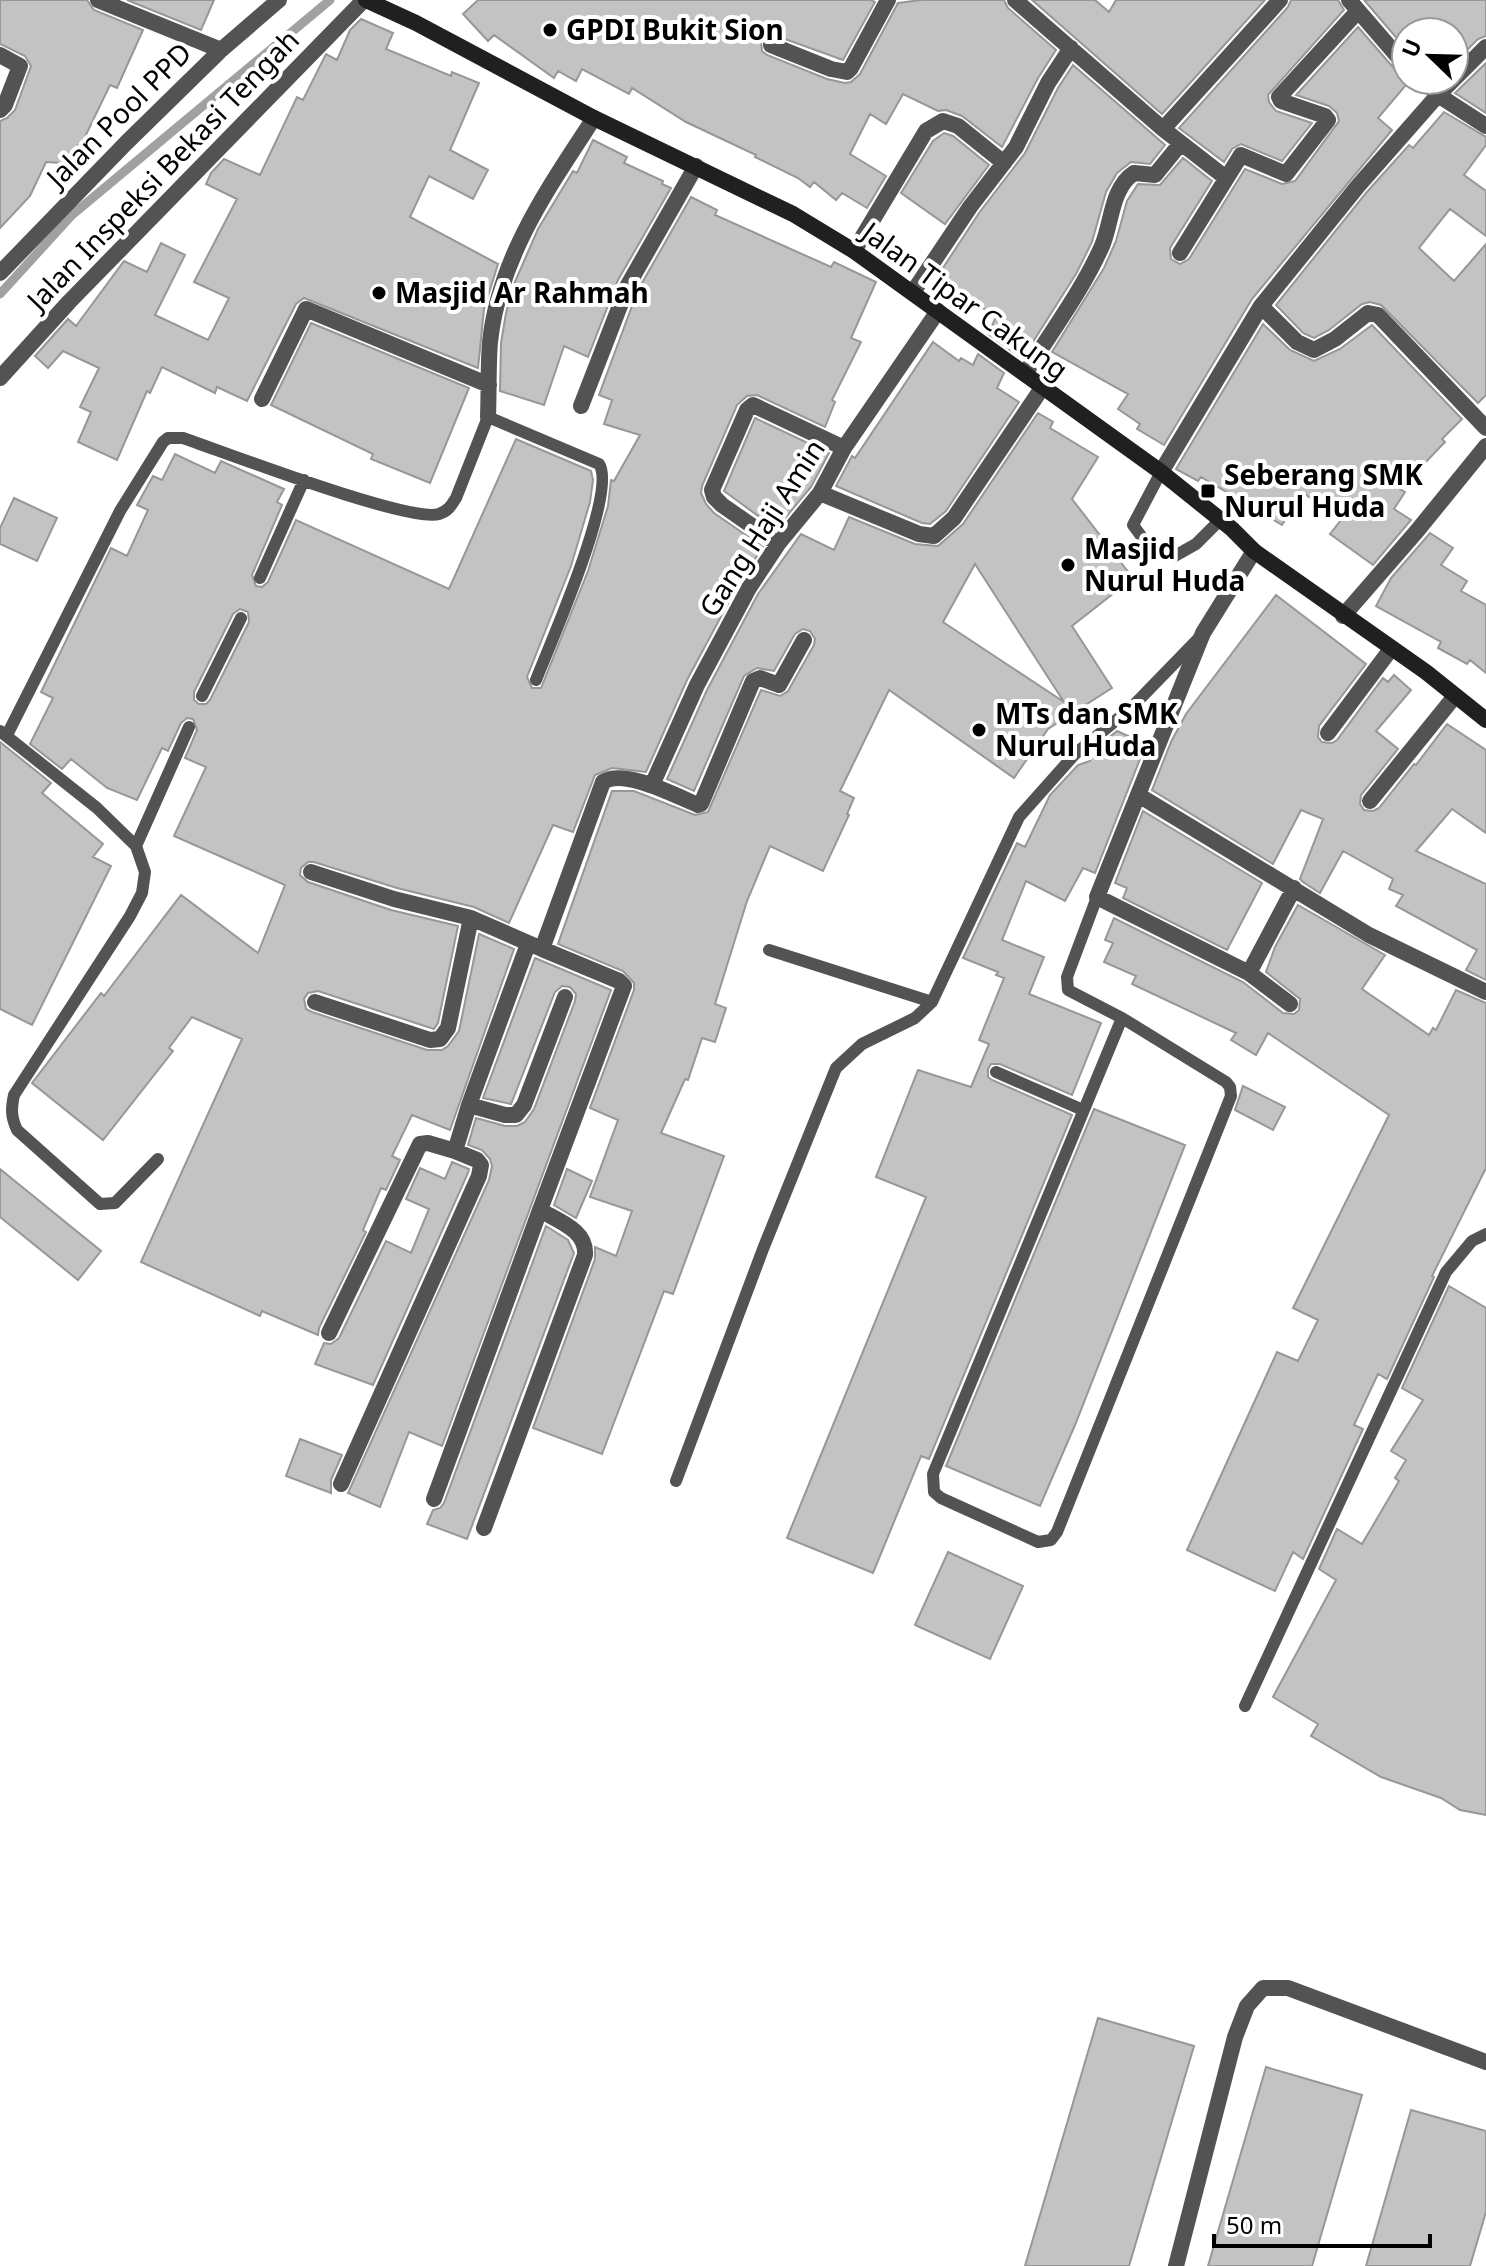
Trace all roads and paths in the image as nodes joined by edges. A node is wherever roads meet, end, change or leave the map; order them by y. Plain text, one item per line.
1 (98, 0) edge
2 (279, 0) edge
3 (365, 0) edge
4 (888, 0) edge
5 (1015, 0) edge
6 (1280, 0) edge
7 (1353, 5) edge
8 (771, 45) dead end
9 (1486, 47) edge
10 (1071, 48) junction
11 (1390, 48) edge
12 (221, 50) junction
13 (0, 55) edge
14 (1470, 63) edge
15 (1437, 96) edge
16 (1440, 96) edge
17 (0, 110) edge
18 (594, 118) junction
19 (1486, 126) edge
20 (1163, 129) junction
21 (1181, 143) junction
22 (1004, 163) junction
23 (696, 166) junction
24 (1226, 178) junction
25 (854, 251) junction
26 (1180, 253) dead end
27 (0, 273) edge
28 (913, 292) junction
29 (1261, 306) junction
30 (938, 311) junction
31 (1025, 374) junction
32 (0, 378) edge
33 (489, 385) junction
34 (1042, 388) junction
35 (262, 399) dead end
36 (581, 406) dead end
37 (488, 417) junction
38 (1486, 428) edge
39 (1486, 446) edge
40 (844, 448) junction
41 (1161, 472) junction
42 (304, 480) junction
43 (820, 493) junction
44 (1220, 520) junction
45 (778, 544) junction
46 (1254, 551) junction
47 (260, 578) dead end
48 (1343, 616) junction
49 (241, 618) dead end
50 (1203, 633) junction
51 (804, 640) dead end
52 (1391, 649) junction
53 (536, 680) dead end
54 (202, 696) dead end
55 (1455, 696) junction
56 (1486, 720) edge
57 (189, 727) dead end
58 (4, 733) edge
59 (1328, 733) dead end
60 (652, 785) junction
61 (1140, 796) junction
62 (1370, 801) dead end
63 (136, 846) junction
64 (311, 872) dead end
65 (1294, 888) junction
66 (1097, 897) junction
67 (471, 918) junction
68 (535, 947) junction
69 (769, 950) dead end
70 (1249, 973) junction
71 (1486, 992) edge
72 (565, 997) dead end
73 (315, 1002) dead end
74 (932, 1002) junction
75 (1290, 1004) dead end
76 (1122, 1018) junction
77 (996, 1072) dead end
78 (469, 1105) junction
79 (1083, 1110) junction
80 (455, 1151) junction
81 (158, 1159) dead end
82 (540, 1210) junction
83 (1486, 1234) edge
84 (329, 1333) dead end
85 (676, 1481) dead end
86 (341, 1484) dead end
87 (434, 1499) dead end
88 (484, 1528) dead end
89 (1245, 1706) dead end
90 (1486, 2062) edge
91 (1176, 2266) edge

1 - 12 street
2 - 12 street, Jalan Pool PPD
3 - 18 street, Jalan Tipar Cakung
3 - 32 street, Jalan Inspeksi Bekasi Tengah
4 - 8 street
5 - 10 street
6 - 20 street
7 - 11 street
7 - 24 street
9 - 14 street
10 - 20 street
10 - 22 street
12 - 27 street, Jalan Pool PPD
13 - 17 street
15 - 29 street
16 - 19 street
18 - 23 street, Jalan Tipar Cakung
18 - 33 street
20 - 21 street
21 - 24 street
21 - 31 street
22 - 25 street
22 - 28 street
23 - 25 street, Jalan Tipar Cakung
23 - 36 street
24 - 26 street
25 - 28 street, Jalan Tipar Cakung
28 - 30 street, Jalan Tipar Cakung
29 - 38 street
29 - 41 street
30 - 31 street, Jalan Tipar Cakung
30 - 40 street, Gang Haji Amin
31 - 34 street, Jalan Tipar Cakung
33 - 35 street
33 - 37 street
34 - 41 street, Jalan Tipar Cakung
34 - 43 street
37 - 42 lane
37 - 53 lane
39 - 48 street
40 - 43 street, Gang Haji Amin
40 - 45 street
41 - 44 street, Jalan Tipar Cakung
41 - 44 lane
42 - 47 lane
42 - 58 lane
43 - 45 street, Gang Haji Amin
44 - 46 street, Jalan Tipar Cakung
45 - 60 street, Gang Haji Amin
46 - 48 street, Jalan Tipar Cakung
46 - 50 street
48 - 52 street, Jalan Tipar Cakung
49 - 54 lane
50 - 61 street
50 - 74 lane
51 - 60 street
52 - 55 street, Jalan Tipar Cakung
52 - 59 street
55 - 56 street, Jalan Tipar Cakung
55 - 62 street
57 - 63 lane
58 - 63 lane
60 - 68 street
61 - 65 street
61 - 66 street
63 - 81 lane
64 - 67 street
65 - 70 street
65 - 71 street
66 - 70 street
66 - 76 lane
67 - 68 street
67 - 73 street
68 - 78 street
68 - 82 street
69 - 74 lane
70 - 75 street
72 - 78 street
74 - 85 lane
76 - 79 lane
76 - 79 lane
77 - 79 lane
78 - 80 street
80 - 84 street
80 - 86 street
82 - 87 street
82 - 88 street
83 - 89 lane
90 - 91 street

